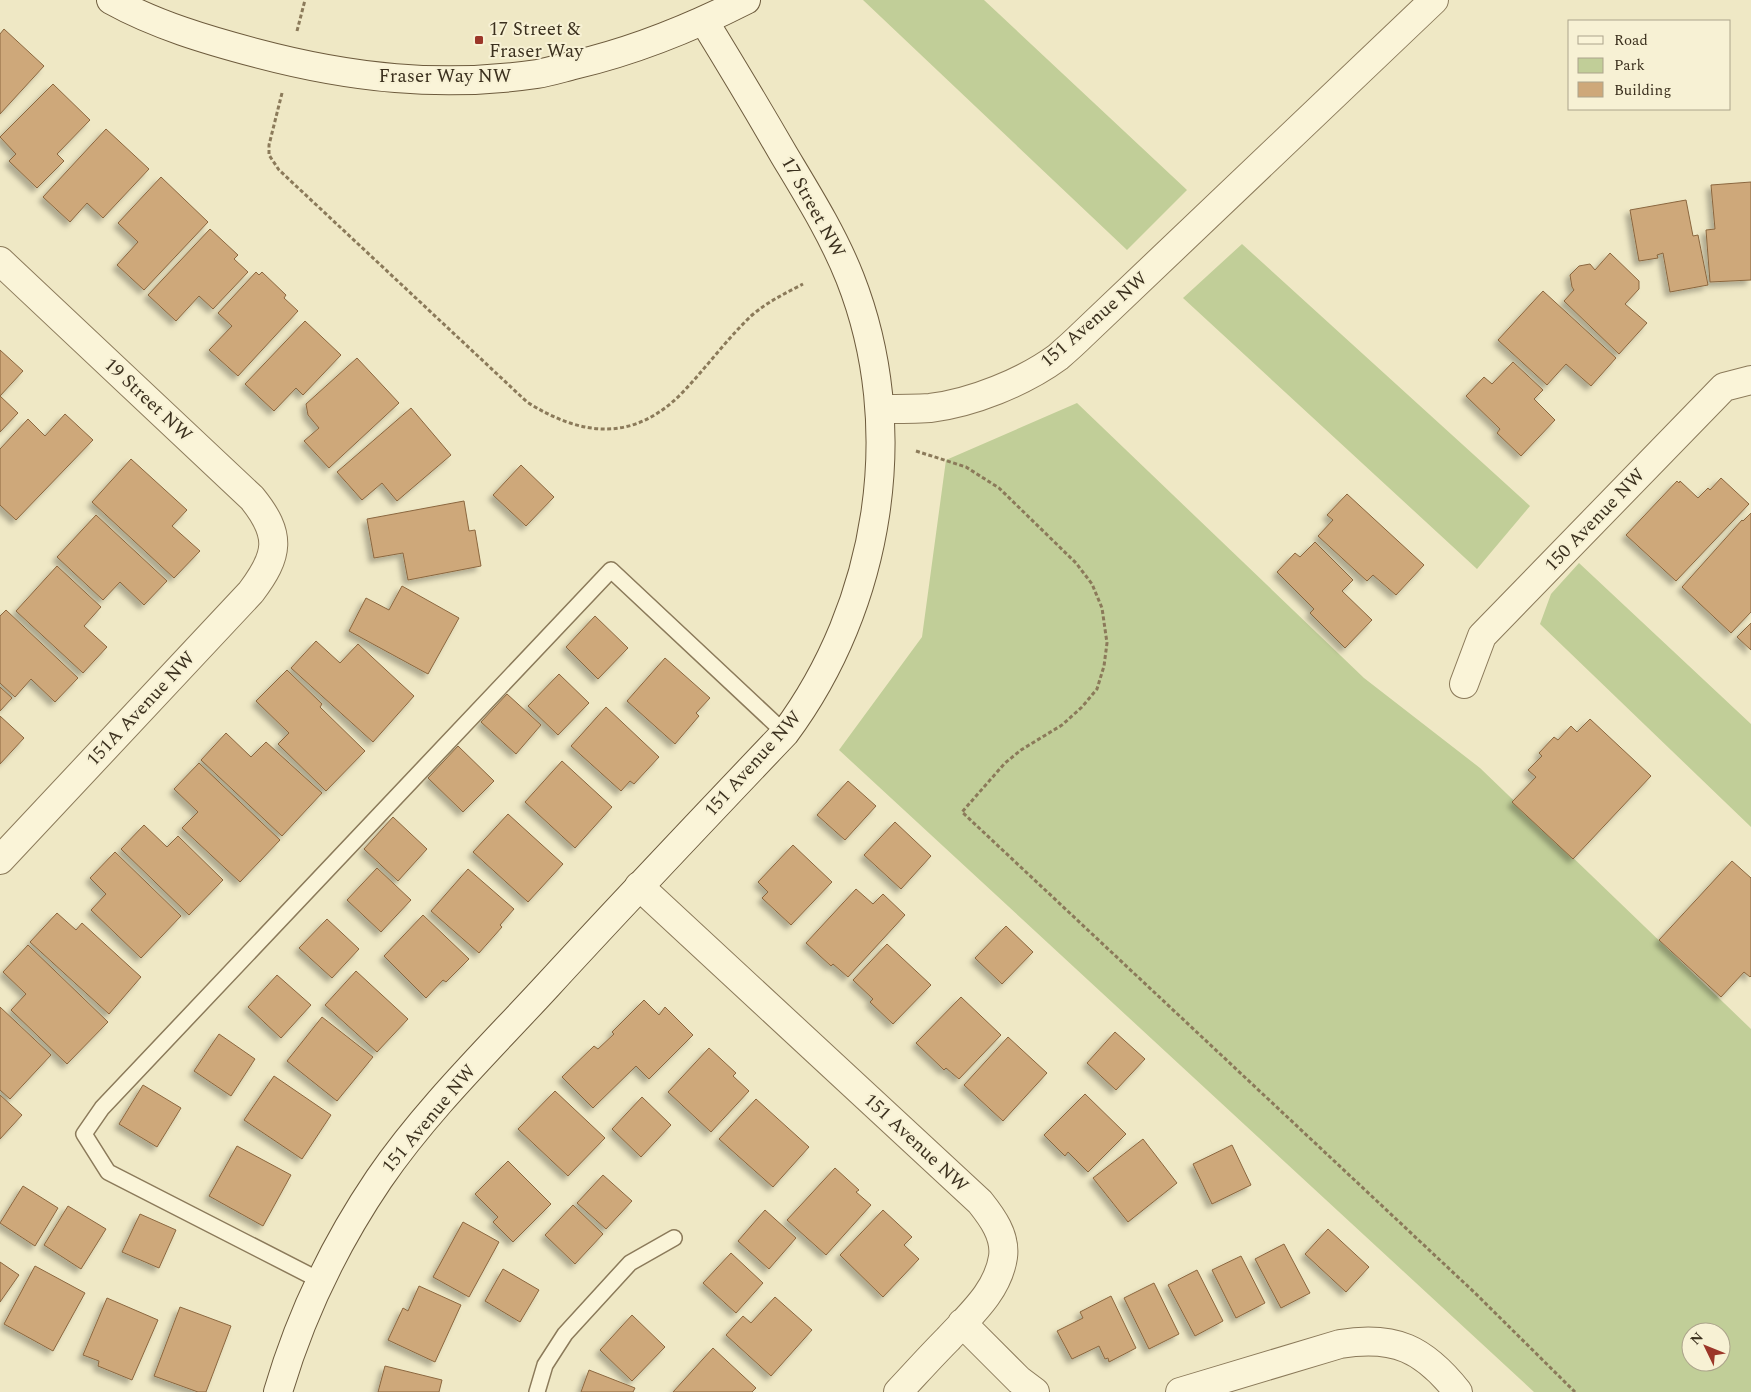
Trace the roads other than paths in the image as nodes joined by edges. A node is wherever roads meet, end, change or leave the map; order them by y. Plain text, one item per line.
1 (112, 0) edge
2 (746, 0) edge
3 (1434, 0) edge
4 (704, 21) junction
5 (0, 261) edge
6 (1751, 380) edge
7 (880, 409) junction
8 (274, 552) joint
9 (1464, 684) dead end
10 (785, 733) junction
11 (0, 860) edge
12 (639, 886) junction
13 (674, 1238) dead end
14 (321, 1281) junction
15 (962, 1323) junction
16 (278, 1392) edge
17 (537, 1392) edge
18 (898, 1392) edge
19 (1035, 1392) edge
20 (1180, 1392) edge
21 (1458, 1392) edge

1 - 4 street, Fraser Way NW
2 - 4 street, Fraser Way NW
3 - 7 street, 151 Avenue NW
4 - 7 street, 17 Street NW
5 - 8 street, 19 Street NW
6 - 9 street, 150 Avenue NW
7 - 10 street, 151 Avenue NW
8 - 11 street, 151A Avenue NW
10 - 12 street, 151 Avenue NW
10 - 14 lane
12 - 14 street, 151 Avenue NW
12 - 15 street, 151 Avenue NW
13 - 17 lane
14 - 16 street, 151 Avenue NW
15 - 18 street, 151 Avenue NW
15 - 19 street
20 - 21 street

